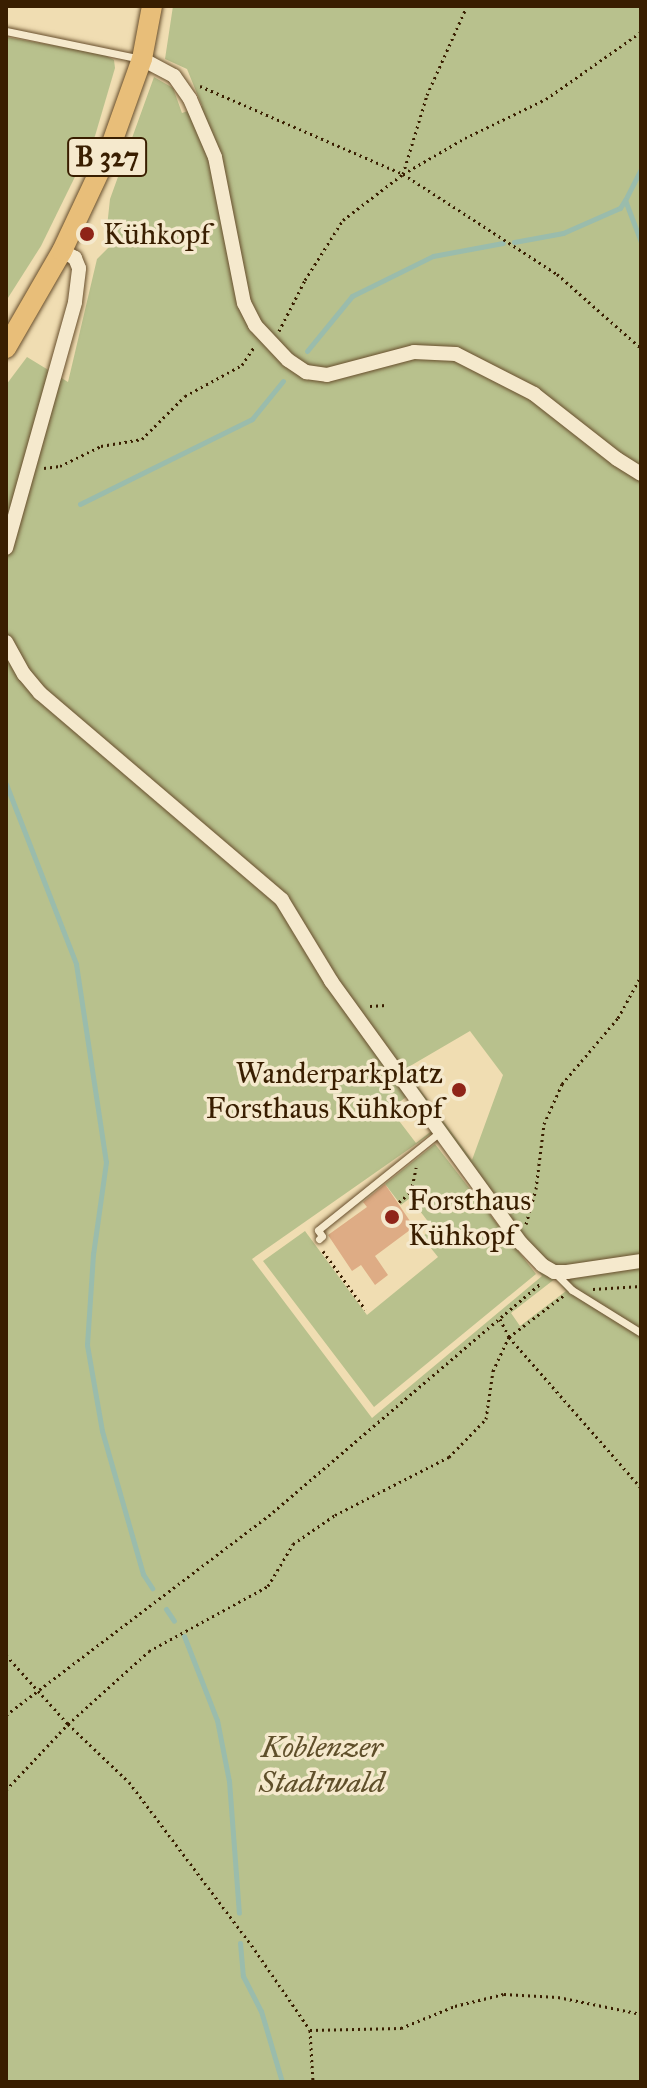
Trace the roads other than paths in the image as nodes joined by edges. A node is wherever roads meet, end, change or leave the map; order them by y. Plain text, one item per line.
1 (152, 6) edge
2 (6, 31) edge
3 (142, 59) junction
4 (62, 251) junction
5 (6, 348) edge
6 (641, 474) edge
7 (6, 548) edge
8 (6, 642) edge
9 (442, 1130) junction
10 (319, 1239) road end
11 (641, 1261) edge
12 (554, 1272) junction
13 (641, 1333) edge

1 - 3 main road, B 327
2 - 3 lane
3 - 4 main road, B 327
3 - 6 street
4 - 5 main road, B 327
4 - 7 street
8 - 9 street
9 - 10 lane
9 - 12 street
11 - 12 street
12 - 13 lane

